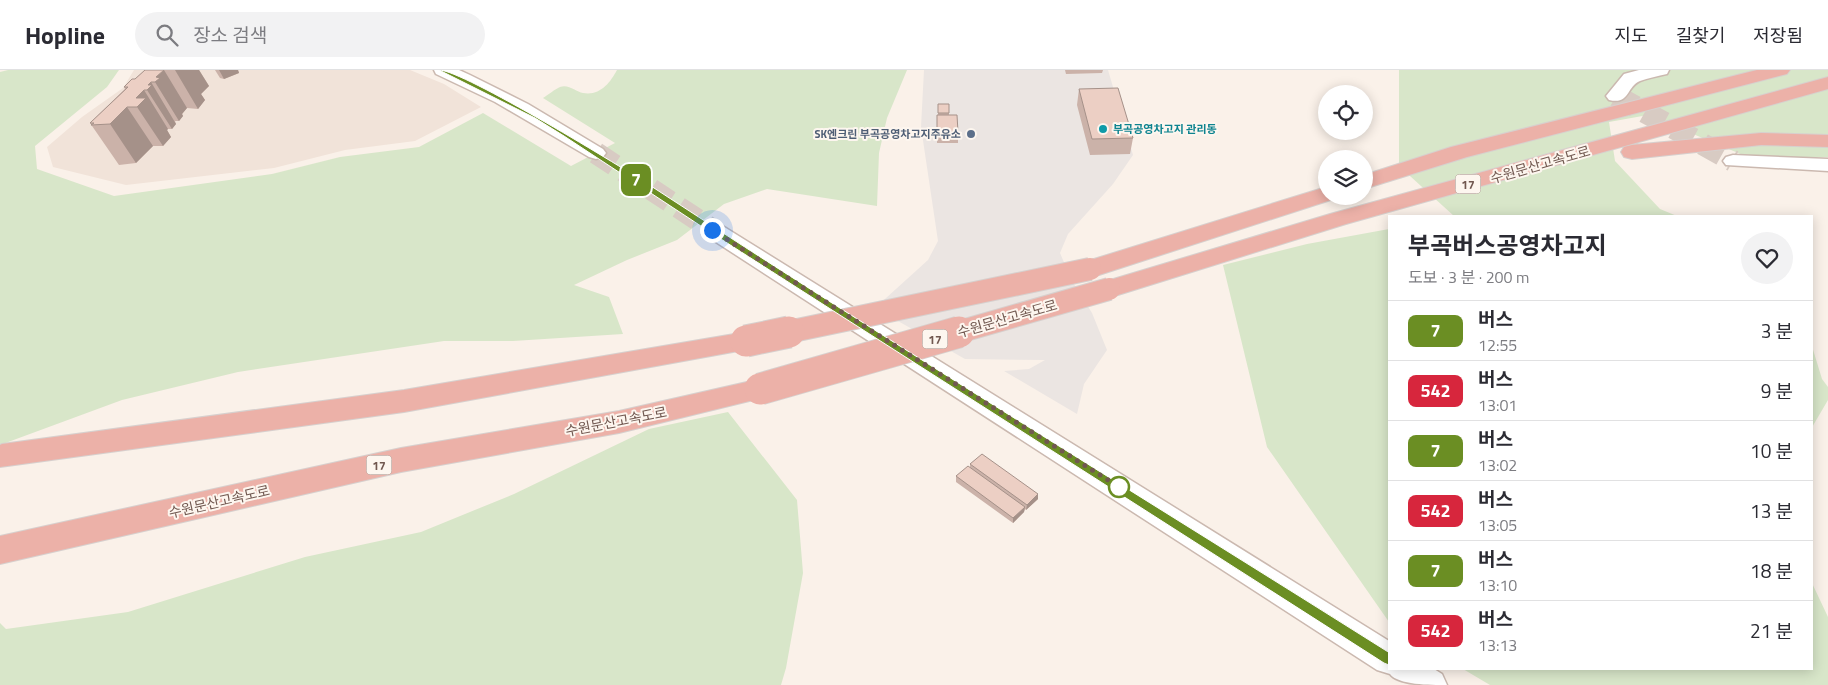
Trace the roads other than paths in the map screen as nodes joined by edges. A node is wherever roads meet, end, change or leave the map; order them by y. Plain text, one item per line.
1 (443, 70) edge
2 (1660, 70) edge
3 (1780, 70) edge
4 (1828, 83) edge
5 (1616, 96) dead end
6 (1828, 141) edge
7 (596, 153) tunnel mouth
8 (1733, 162) tunnel mouth
9 (1828, 165) edge
10 (1508, 173) junction
11 (1373, 179) edge
12 (1318, 197) edge
13 (712, 230) tunnel mouth
14 (2, 456) dead end
15 (0, 550) edge
16 (1388, 658) edge
17 (1406, 670) edge
18 (1430, 685) edge

1 - 7 street
2 - 5 street
3 - 11 highway, 17
4 - 10 highway, 수원문산고속도로 / 17
6 - 10 highway
8 - 9 street
10 - 15 highway, 수원문산고속도로 / 17, bridge
12 - 14 highway, 수원문산고속도로, bridge
13 - 16 street
17 - 18 street

